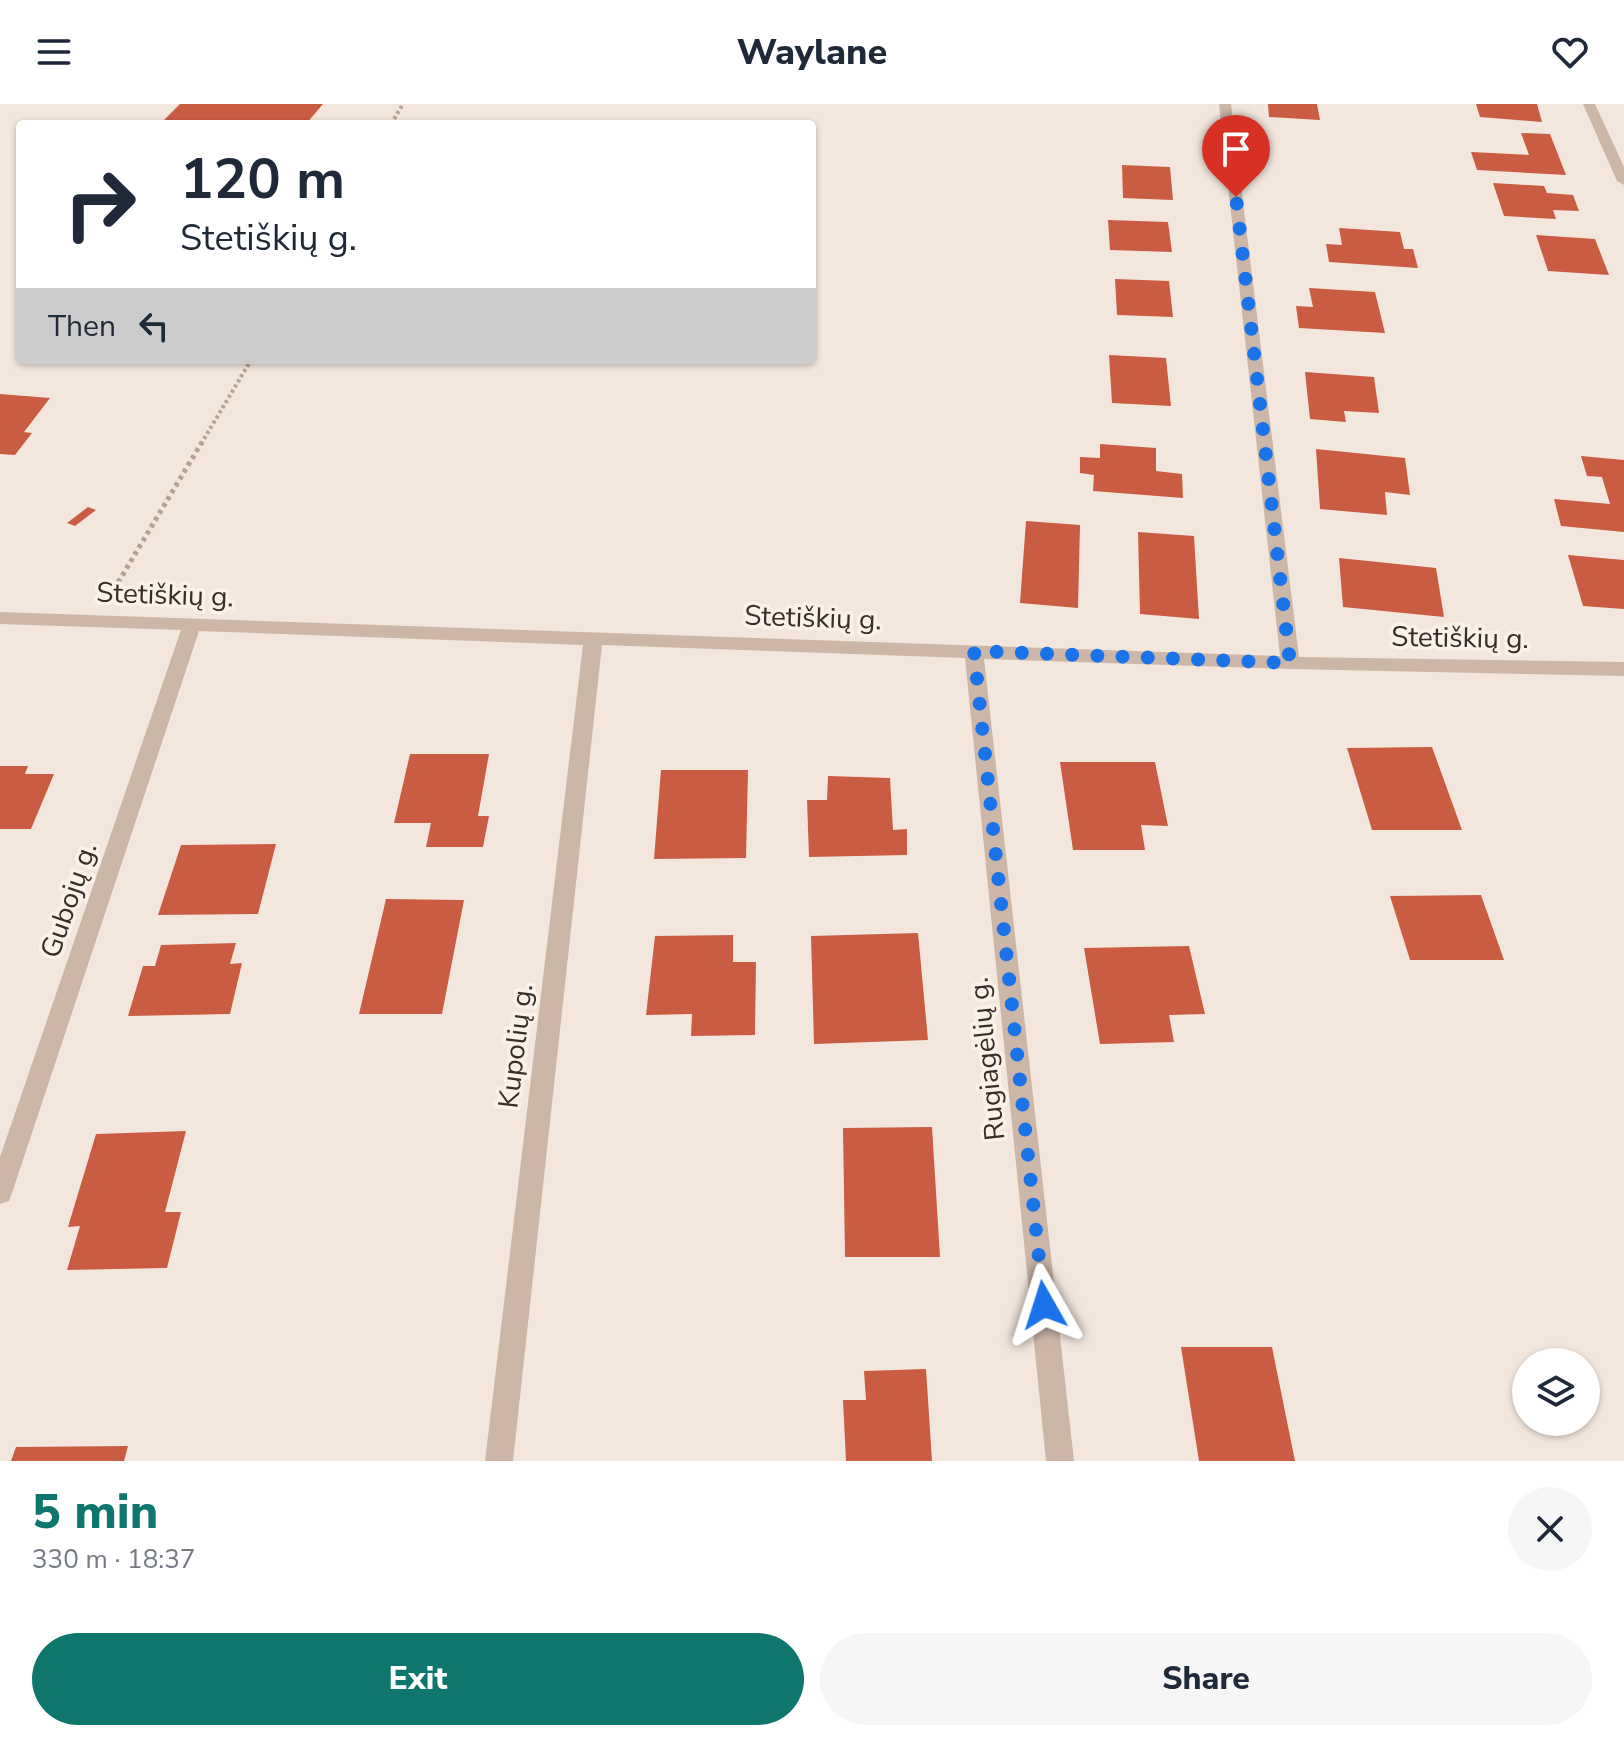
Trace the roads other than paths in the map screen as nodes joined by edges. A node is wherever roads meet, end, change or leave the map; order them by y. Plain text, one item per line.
1 (1225, 104) edge
2 (1589, 104) edge
3 (1605, 140) junction
4 (1624, 141) edge
5 (1624, 181) edge
6 (0, 618) edge
7 (192, 624) junction
8 (593, 639) junction
9 (974, 651) junction
10 (1290, 663) junction
11 (1624, 669) edge
12 (0, 1193) edge
13 (499, 1461) edge
14 (1060, 1461) edge

1 - 10 street
2 - 3 street
3 - 4 street
3 - 5 street
6 - 7 street, Stetiškių g.
7 - 8 street, Stetiškių g.
7 - 12 street, Gubojų g.
8 - 9 street, Stetiškių g.
8 - 13 street, Kupolių g.
9 - 10 street, Stetiškių g.
9 - 14 street, Rugiagėlių g.
10 - 11 street, Stetiškių g.

